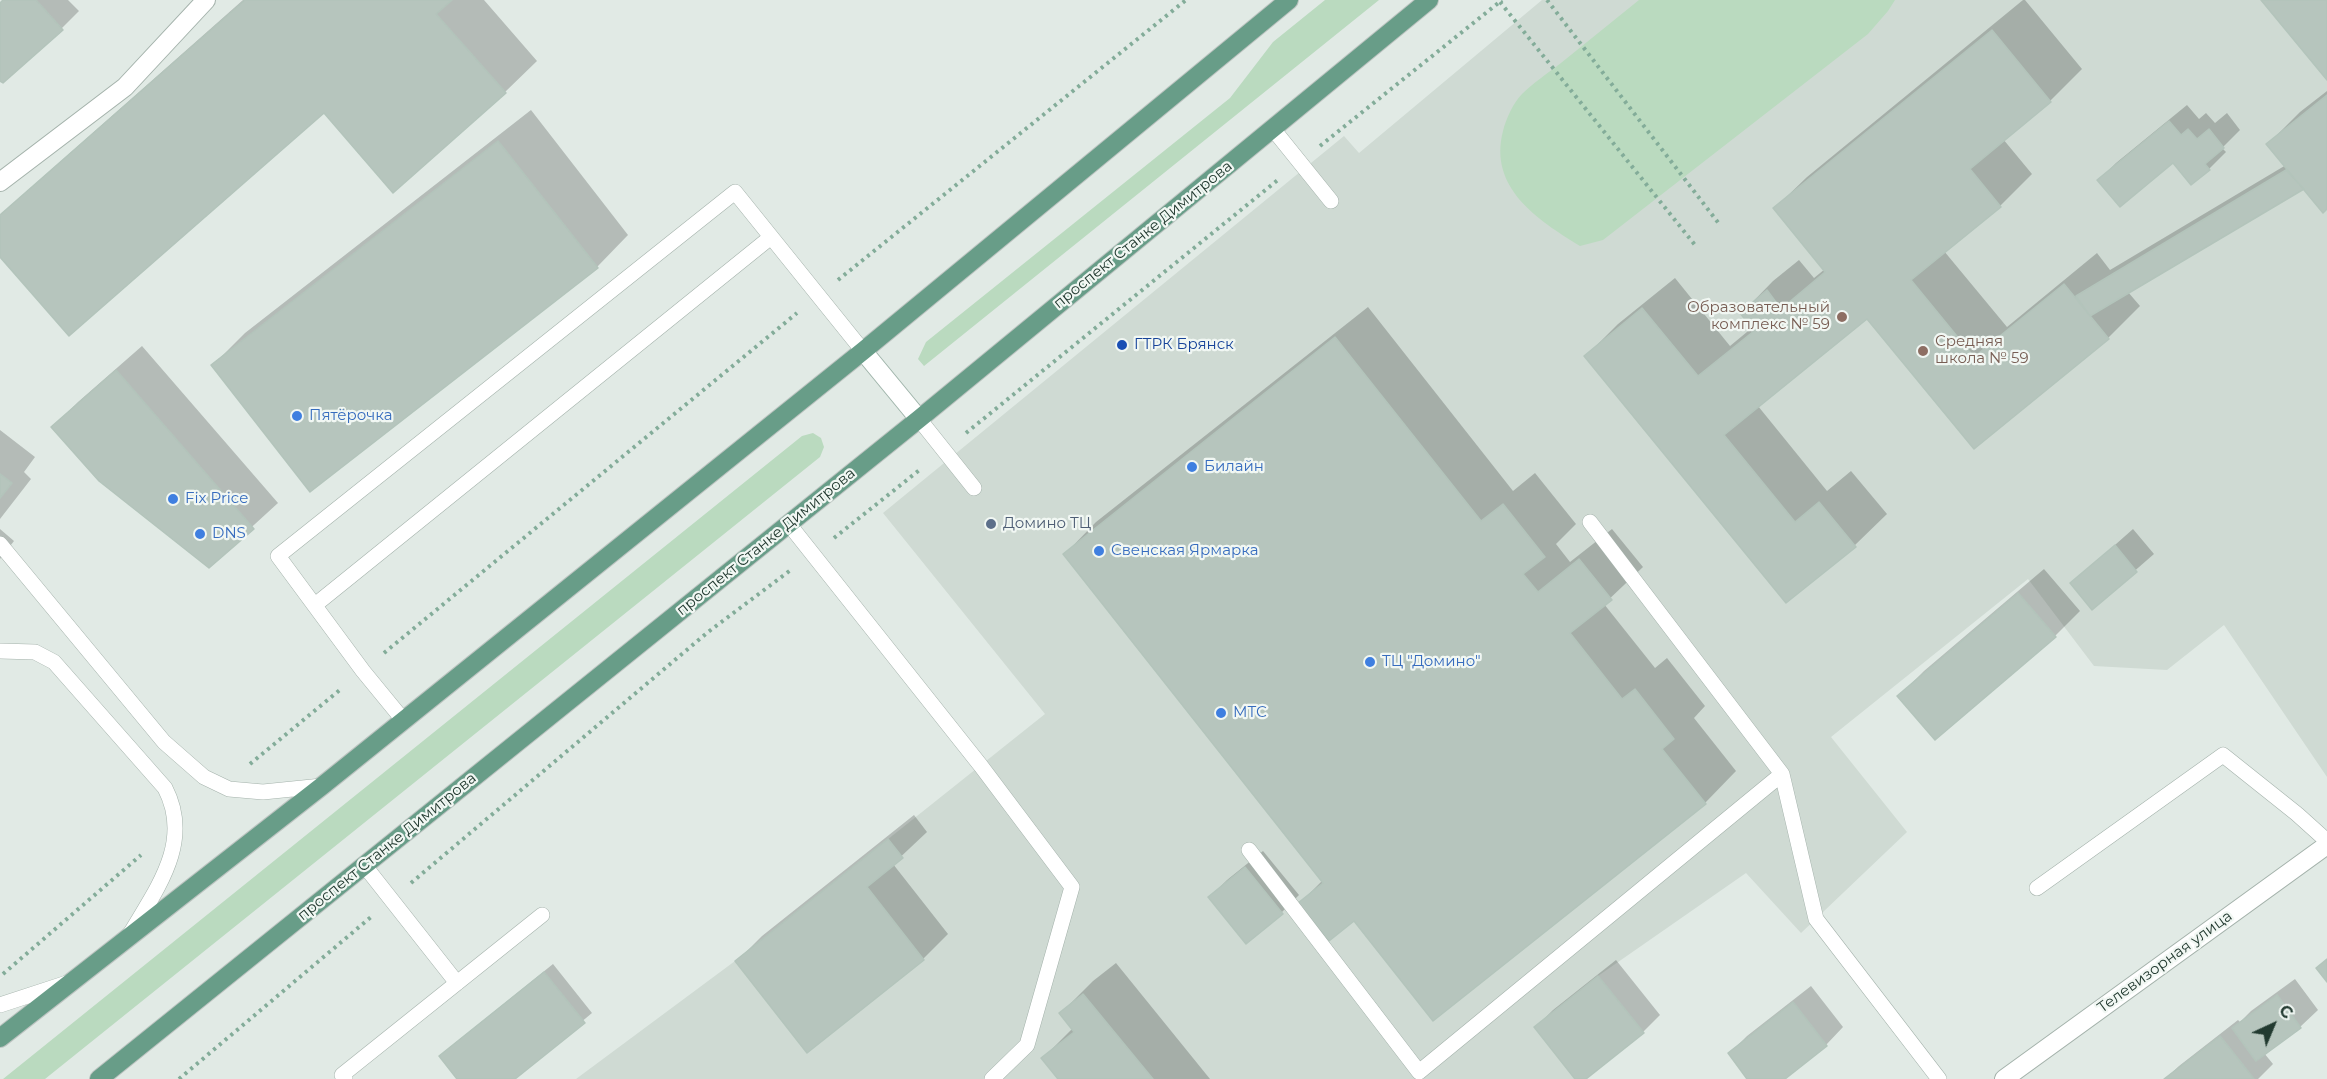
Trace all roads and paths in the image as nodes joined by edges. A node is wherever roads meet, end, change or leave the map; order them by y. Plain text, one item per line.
1 (206, 0) edge
2 (1186, 0) edge
3 (1289, 0) edge
4 (1429, 0) edge
5 (1547, 0) edge
6 (1501, 1) edge
7 (1274, 129) junction
8 (1300, 163) junction
9 (0, 182) edge
10 (1331, 201) dead end
11 (1720, 225) dead end
12 (771, 237) junction
13 (1695, 245) dead end
14 (818, 296) junction
15 (863, 351) junction
16 (918, 419) junction
17 (944, 451) junction
18 (974, 488) dead end
19 (1590, 522) dead end
20 (788, 523) junction
21 (0, 544) edge
22 (813, 554) junction
23 (315, 605) junction
24 (0, 651) edge
25 (363, 671) junction
26 (404, 721) junction
27 (1782, 774) junction
28 (322, 786) junction
29 (222, 787) junction
30 (177, 824) junction
31 (2327, 843) edge
32 (1249, 850) dead end
33 (364, 865) junction
34 (2037, 888) dead end
35 (392, 900) junction
36 (542, 915) dead end
37 (128, 937) junction
38 (3, 974) dead end
39 (73, 981) junction
40 (457, 983) junction
41 (0, 1005) edge
42 (0, 1038) edge
43 (1422, 1076) edge
44 (99, 1079) edge
45 (179, 1079) edge
46 (345, 1079) edge
47 (992, 1079) edge
48 (1939, 1079) edge
49 (2004, 1079) edge

1 - 9 street
2 - 14 path
3 - 15 main road
4 - 7 main road, проспект Станке Димитрова
5 - 11 path
6 - 8 path
6 - 13 path
7 - 8 lane
7 - 16 main road, проспект Станке Димитрова
8 - 10 lane
8 - 17 path
12 - 14 lane
12 - 23 lane
12 - 23 lane
14 - 15 lane
14 - 25 path
15 - 16 street
15 - 26 main road
16 - 17 lane
16 - 20 main road, проспект Станке Димитрова
17 - 18 lane
17 - 22 path
19 - 27 lane
20 - 22 lane
20 - 33 main road, проспект Станке Димитрова
21 - 29 lane
22 - 35 path
22 - 47 lane
23 - 25 lane
24 - 30 lane
25 - 26 lane
25 - 29 path
26 - 28 main road
27 - 43 lane
27 - 48 lane
28 - 29 lane
28 - 37 main road
30 - 37 lane
30 - 38 path
31 - 34 lane
31 - 49 street, Телевизорная улица
32 - 43 lane
33 - 35 lane
33 - 44 main road, проспект Станке Димитрова
35 - 40 lane
35 - 45 path
36 - 40 lane
37 - 39 main road
39 - 41 lane
39 - 42 main road
40 - 46 lane

